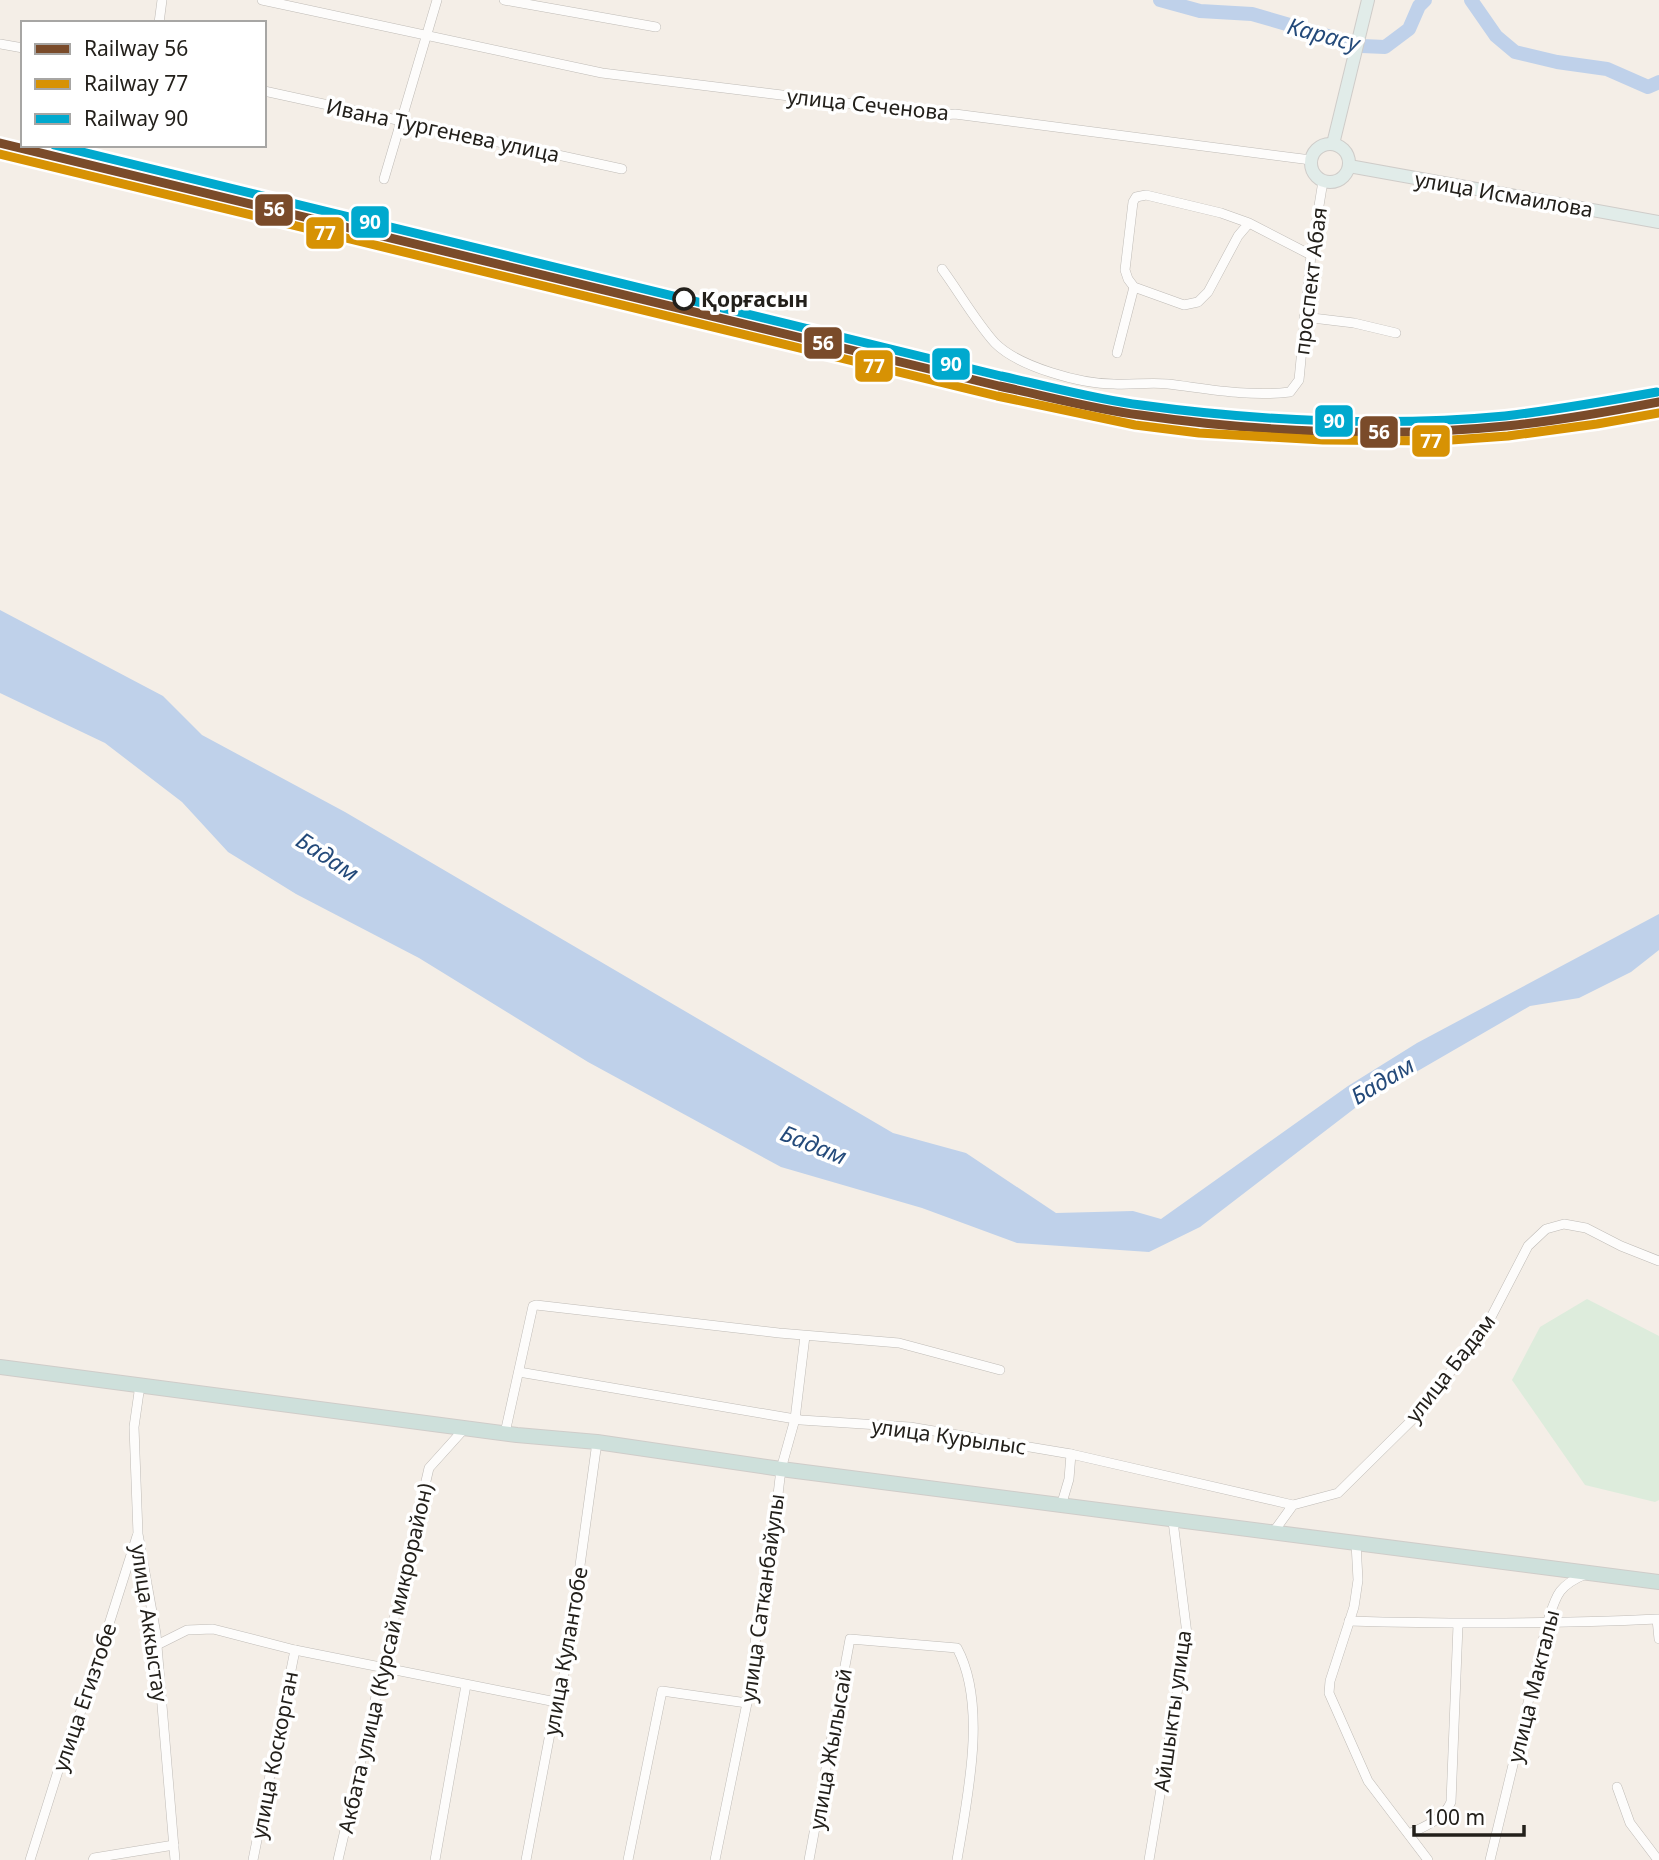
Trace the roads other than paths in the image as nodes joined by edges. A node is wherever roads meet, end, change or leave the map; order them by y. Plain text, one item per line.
1 (162, 0) edge
2 (262, 0) edge
3 (437, 0) edge
4 (504, 0) edge
5 (1368, 0) edge
6 (159, 21) edge
7 (656, 27) dead end
8 (427, 35) junction
9 (0, 44) edge
10 (21, 48) edge
11 (266, 91) edge
12 (402, 120) junction
13 (1333, 144) junction
14 (1311, 160) junction
15 (1349, 166) junction
16 (622, 169) dead end
17 (384, 179) dead end
18 (1323, 181) junction
19 (1659, 222) edge
20 (1249, 223) junction
21 (1311, 255) junction
22 (942, 269) dead end
23 (1134, 287) junction
24 (1304, 317) junction
25 (1395, 333) dead end
26 (1116, 353) dead end
27 (1659, 1261) edge
28 (805, 1336) junction
29 (0, 1367) edge
30 (1000, 1370) dead end
31 (519, 1372) junction
32 (140, 1385) junction
33 (795, 1419) junction
34 (465, 1428) junction
35 (505, 1433) junction
36 (597, 1442) junction
37 (1071, 1454) junction
38 (781, 1469) junction
39 (1293, 1505) junction
40 (1061, 1506) junction
41 (1173, 1521) junction
42 (138, 1534) junction
43 (1272, 1534) junction
44 (1356, 1544) junction
45 (1591, 1572) junction
46 (1659, 1581) edge
47 (1658, 1619) edge
48 (1349, 1621) junction
49 (1547, 1624) junction
50 (1458, 1625) junction
51 (1659, 1639) edge
52 (157, 1644) junction
53 (295, 1650) junction
54 (381, 1668) junction
55 (466, 1685) junction
56 (556, 1702) junction
57 (747, 1703) junction
58 (1617, 1787) dead end
59 (1409, 1834) junction
60 (174, 1845) junction
61 (30, 1860) edge
62 (93, 1860) edge
63 (175, 1860) edge
64 (253, 1860) edge
65 (338, 1860) edge
66 (435, 1860) edge
67 (526, 1860) edge
68 (628, 1860) edge
69 (715, 1860) edge
70 (809, 1860) edge
71 (957, 1860) edge
72 (1149, 1860) edge
73 (1427, 1860) edge
74 (1490, 1860) edge
75 (1658, 1860) edge

1 - 6 street
2 - 8 street, улица Сеченова
3 - 8 street
4 - 7 street
5 - 13 main road
8 - 12 street
8 - 14 street, улица Сеченова
9 - 10 street
11 - 12 street, Ивана Тургенева улица
12 - 16 street, Ивана Тургенева улица
12 - 17 street
13 - 14 main road
13 - 15 main road
14 - 18 main road
15 - 18 main road
15 - 19 main road, улица Исмаилова
18 - 21 street, проспект Абая
20 - 21 street
20 - 23 street
20 - 23 street
21 - 24 street, проспект Абая
22 - 24 street, проспект Абая
23 - 26 street
24 - 25 street
27 - 39 street, улица Бадам
28 - 30 street
28 - 31 street
28 - 33 street, улица Сатканбайулы
29 - 32 highway
31 - 33 street, улица Курылыс
31 - 35 street
32 - 34 highway
32 - 42 street, улица Аккыстау
33 - 37 street, улица Курылыс
33 - 38 street, улица Сатканбайулы
34 - 35 highway
34 - 54 street, Акбата улица (Курсай микрорайон)
35 - 36 highway
36 - 38 highway
36 - 56 street, улица Кулантобе
37 - 39 street, улица Курылыс
37 - 40 street
38 - 40 highway
38 - 57 street, улица Сатканбайулы
39 - 43 street
40 - 41 highway
41 - 43 highway
41 - 72 street, Айшыкты улица
42 - 52 street, улица Аккыстау
42 - 61 street, улица Егизтобе
43 - 44 highway
44 - 45 highway
44 - 48 street
45 - 46 highway
45 - 49 street, улица Макталы
47 - 49 street
47 - 51 street
48 - 50 street
48 - 59 street
49 - 50 street
49 - 74 street, улица Макталы
50 - 59 street
52 - 53 street
52 - 60 street, улица Аккыстау
53 - 54 street
53 - 64 street, улица Коскорган
54 - 55 street
54 - 65 street, Акбата улица (Курсай микрорайон)
55 - 56 street
55 - 66 street
56 - 67 street, улица Кулантобе
57 - 68 street
57 - 69 street, улица Сатканбайулы
58 - 75 street
59 - 73 street
60 - 62 street
60 - 63 street, улица Аккыстау
70 - 71 street, улица Жылысай

